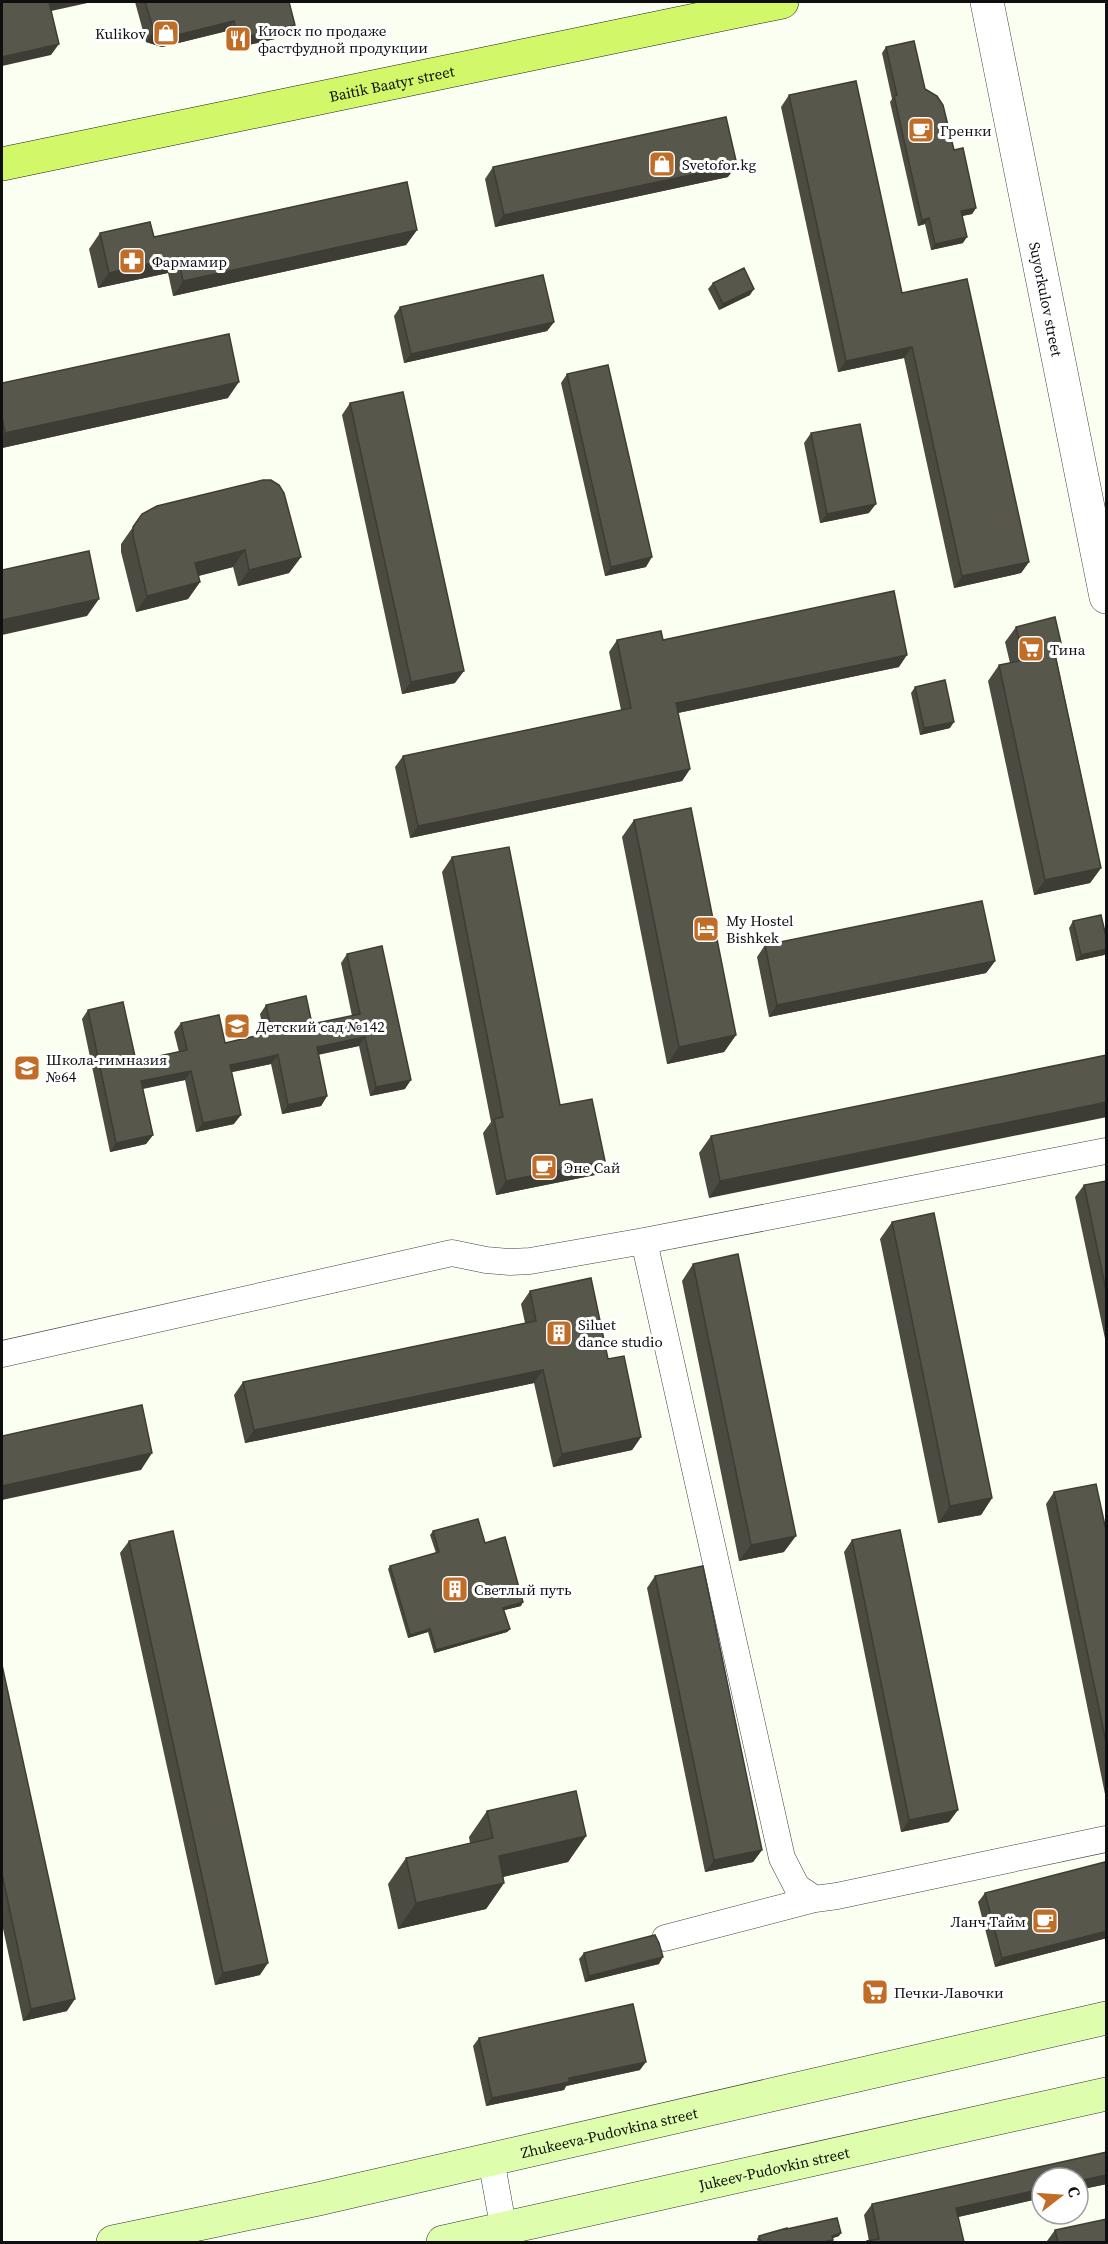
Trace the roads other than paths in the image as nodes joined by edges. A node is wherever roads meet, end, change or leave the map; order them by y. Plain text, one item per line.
1 (782, 2) edge
2 (987, 2) edge
3 (2, 164) edge
4 (1107, 597) edge
5 (1107, 1151) edge
6 (644, 1241) junction
7 (2, 1354) edge
8 (1107, 1839) edge
9 (815, 1899) junction
10 (665, 1938) dead end
11 (1107, 2018) edge
12 (1107, 2094) edge
13 (491, 2159) junction
14 (505, 2236) edge
15 (113, 2242) edge
16 (443, 2242) edge

1 - 3 main road, Baitik Baatyr street
2 - 4 street, Suyorkulov street
5 - 6 street
6 - 7 street
6 - 9 street
8 - 9 street
9 - 10 street
11 - 13 main road, Zhukeeva-Pudovkina street
12 - 14 main road, Jukeev-Pudovkin street
13 - 14 street
13 - 15 main road, Zhukeeva-Pudovkina street
14 - 16 main road, Jukeev-Pudovkin street

